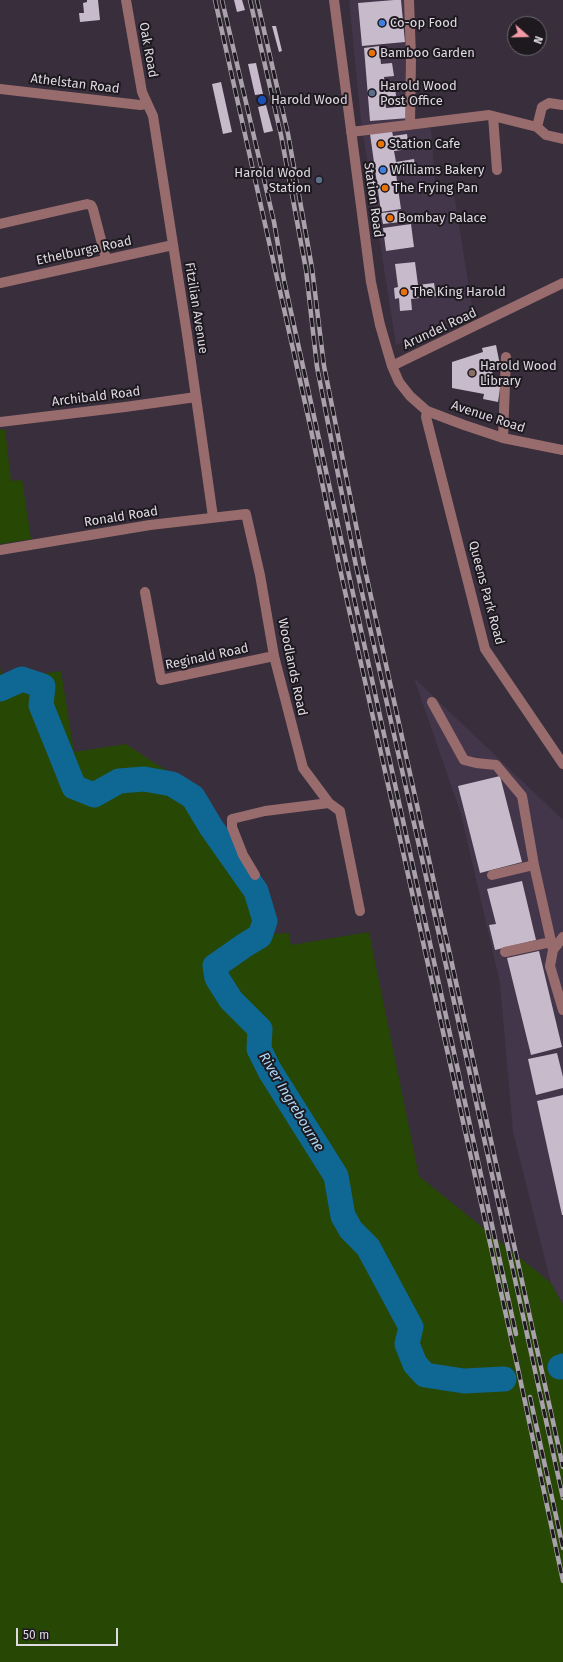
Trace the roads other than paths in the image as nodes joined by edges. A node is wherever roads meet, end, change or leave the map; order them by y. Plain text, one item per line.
1 (126, 0) edge
2 (334, 0) edge
3 (409, 0) edge
4 (0, 89) edge
5 (146, 104) junction
6 (563, 105) edge
7 (493, 116) junction
8 (410, 125) junction
9 (537, 127) junction
10 (351, 132) junction
11 (563, 139) edge
12 (497, 170) dead end
13 (0, 224) edge
14 (173, 245) junction
15 (106, 259) junction
16 (0, 283) edge
17 (563, 283) edge
18 (506, 356) dead end
19 (392, 366) junction
20 (410, 396) joint
21 (196, 397) junction
22 (427, 411) junction
23 (0, 422) edge
24 (503, 438) junction
25 (563, 450) edge
26 (246, 514) joint
27 (213, 517) junction
28 (0, 550) edge
29 (145, 592) dead end
30 (274, 656) junction
31 (432, 702) dead end
32 (563, 764) edge
33 (329, 803) junction
34 (534, 865) junction
35 (255, 875) dead end
36 (492, 875) dead end
37 (360, 911) dead end
38 (563, 937) edge
39 (552, 946) junction
40 (505, 952) dead end
41 (563, 1010) edge

1 - 5 street, Oak Road
2 - 10 street, Station Road
3 - 8 street
4 - 5 street, Athelstan Road
5 - 14 street, Fitzilian Avenue
6 - 9 street
7 - 8 street
7 - 9 street
7 - 12 street
8 - 10 street
9 - 11 street
10 - 19 street, Station Road
13 - 15 street
14 - 15 street, Ethelburga Road
14 - 21 street, Fitzilian Avenue
15 - 16 street, Ethelburga Road
17 - 19 street, Arundel Road
18 - 24 street
19 - 20 street, Station Road
20 - 22 street, Avenue Road
21 - 23 street, Archibald Road
21 - 27 street, Fitzilian Avenue
22 - 24 street, Avenue Road
22 - 32 street, Queens Park Road
24 - 25 street, Avenue Road
26 - 27 street, Ronald Road
26 - 30 street, Woodlands Road
27 - 28 street, Ronald Road
29 - 30 street, Reginald Road
30 - 33 street, Woodlands Road
31 - 34 street
33 - 35 street
33 - 37 street, Woodlands Road
34 - 36 street
34 - 39 street
38 - 39 street
39 - 40 street
39 - 41 street

